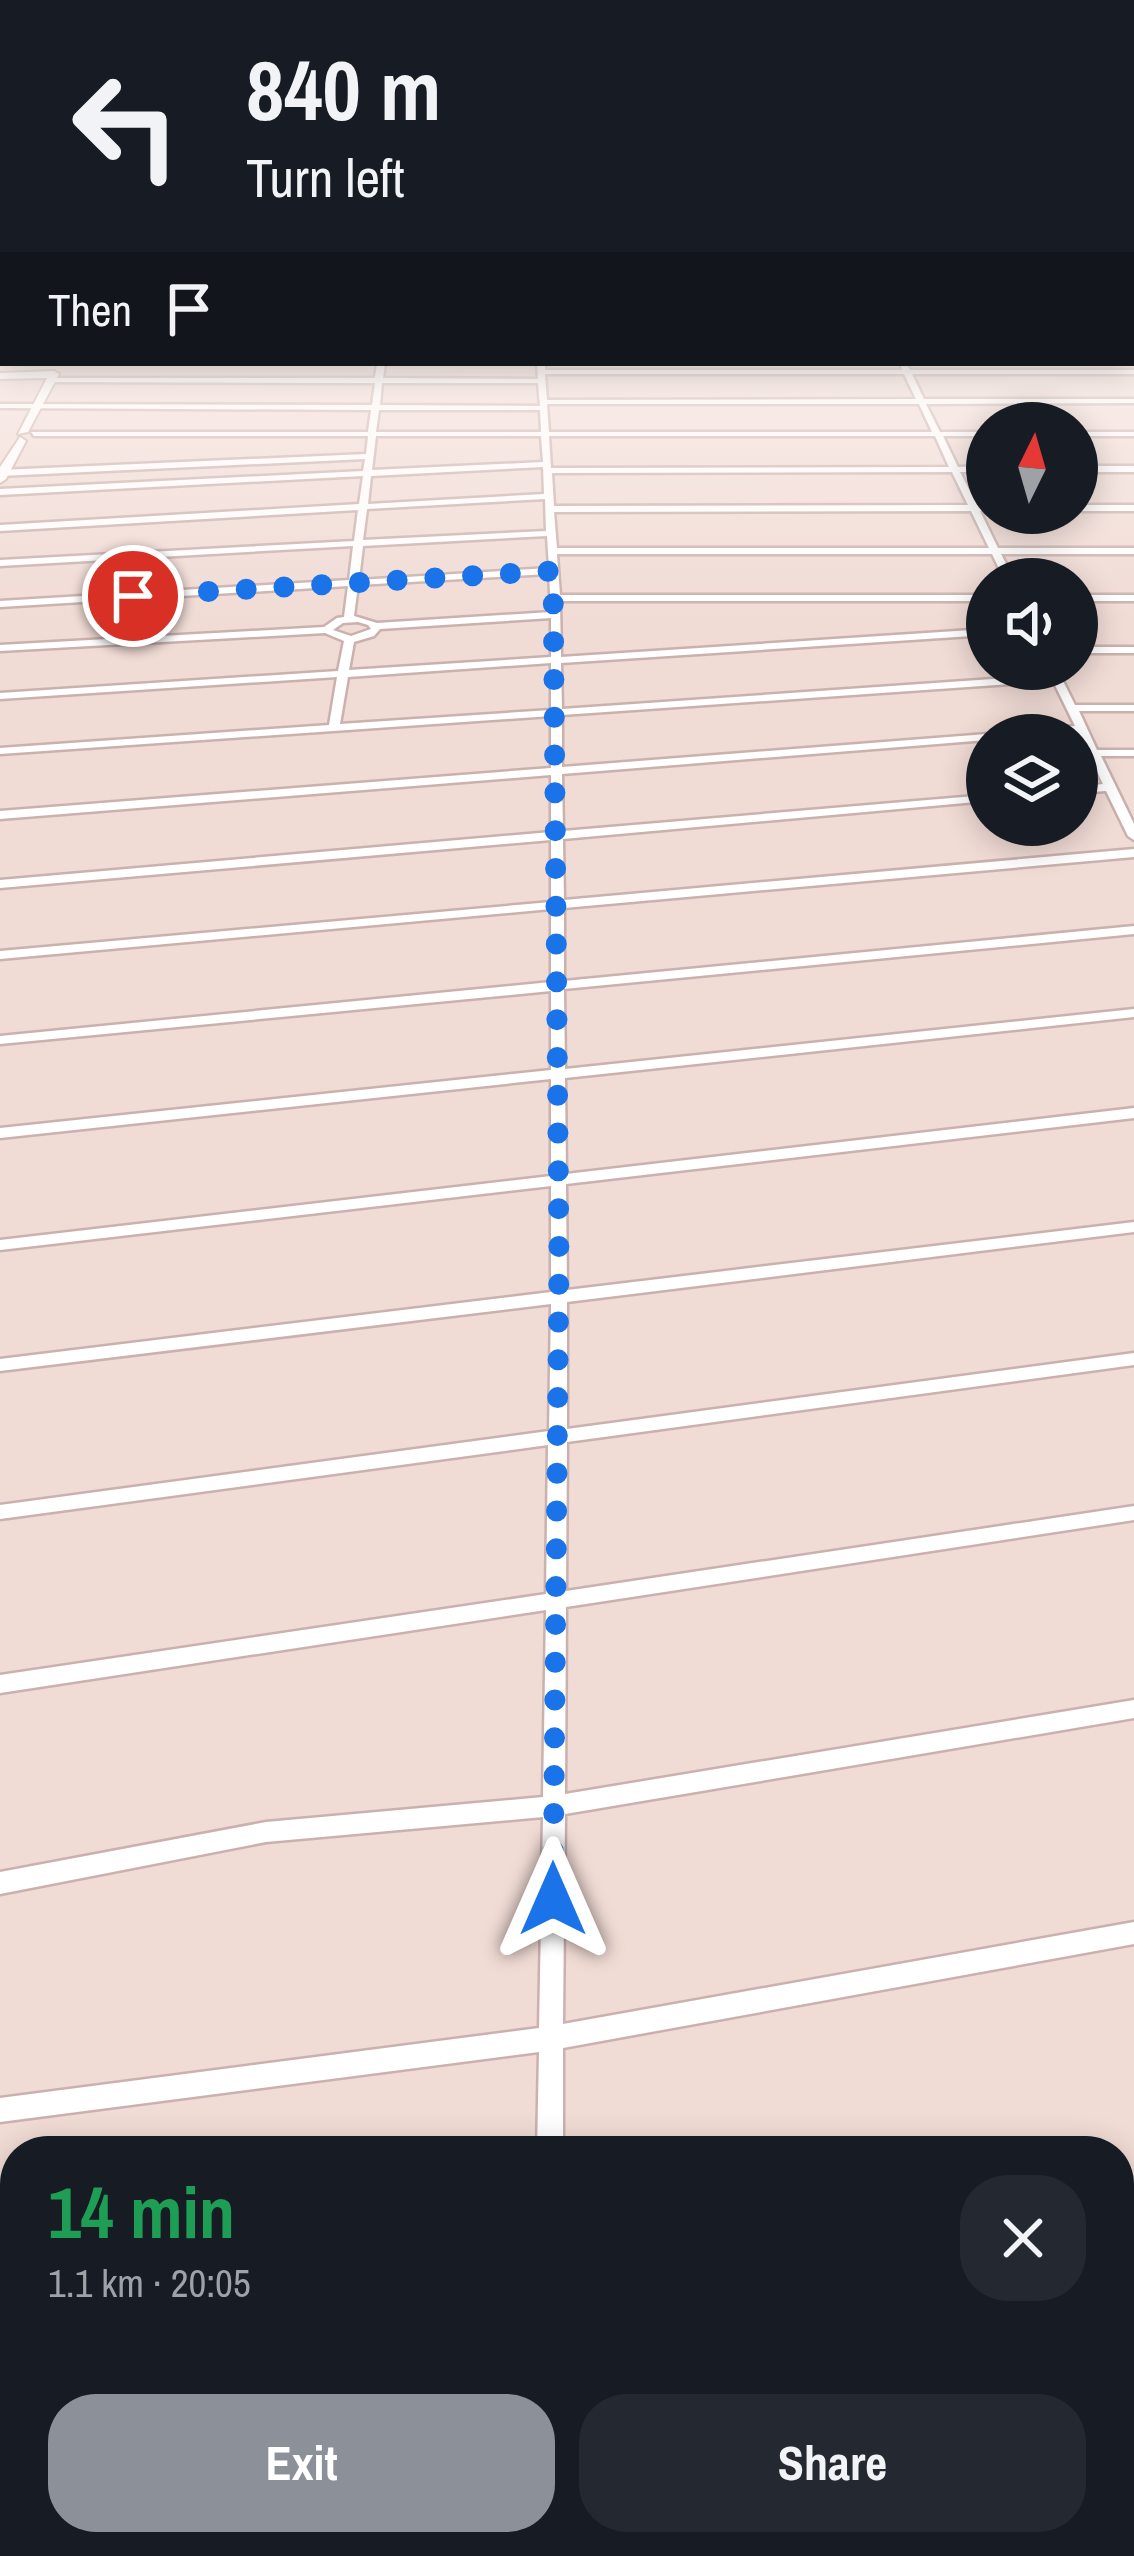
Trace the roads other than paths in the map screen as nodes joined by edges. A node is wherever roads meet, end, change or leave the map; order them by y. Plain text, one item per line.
1 (51, 380) edge
2 (143, 380) edge
3 (391, 380) edge
4 (542, 380) edge
5 (911, 380) edge
6 (378, 381) junction
7 (1134, 401) edge
8 (922, 402) junction
9 (543, 405) junction
10 (0, 406) edge
11 (40, 406) junction
12 (375, 407) junction
13 (938, 434) junction
14 (966, 434) edge
15 (1098, 434) edge
16 (1134, 434) edge
17 (17, 436) edge
18 (372, 436) junction
19 (545, 436) junction
20 (369, 456) junction
21 (547, 467) junction
22 (1098, 469) edge
23 (1134, 469) edge
24 (955, 470) junction
25 (966, 470) edge
26 (367, 474) junction
27 (1, 475) edge
28 (0, 492) edge
29 (966, 492) edge
30 (549, 503) junction
31 (363, 507) junction
32 (966, 508) edge
33 (1098, 508) edge
34 (1134, 508) edge
35 (0, 528) edge
36 (987, 534) edge
37 (551, 542) junction
38 (358, 544) junction
39 (995, 551) junction
40 (1134, 551) edge
41 (998, 558) edge
42 (0, 563) edge
43 (553, 571) junction
44 (353, 584) junction
45 (966, 598) edge
46 (1098, 598) edge
47 (1134, 598) edge
48 (0, 604) edge
49 (555, 607) junction
50 (349, 619) junction
51 (376, 626) junction
52 (327, 630) junction
53 (966, 633) edge
54 (349, 639) junction
55 (0, 648) edge
56 (1098, 650) edge
57 (1134, 650) edge
58 (556, 660) junction
59 (343, 674) junction
60 (966, 681) edge
61 (1063, 690) edge
62 (0, 696) edge
63 (1072, 708) junction
64 (1134, 708) edge
65 (556, 712) junction
66 (1075, 714) edge
67 (334, 728) junction
68 (966, 739) edge
69 (0, 751) edge
70 (1098, 753) edge
71 (1134, 753) edge
72 (1098, 761) edge
73 (556, 771) junction
74 (1111, 788) junction
75 (1098, 789) edge
76 (966, 800) edge
77 (1126, 805) edge
78 (0, 815) edge
79 (557, 836) junction
80 (1134, 836) edge
81 (1134, 854) edge
82 (0, 884) edge
83 (557, 907) junction
84 (1134, 930) edge
85 (0, 955) edge
86 (557, 986) junction
87 (1134, 1012) edge
88 (0, 1040) edge
89 (558, 1074) junction
90 (1134, 1113) edge
91 (0, 1133) edge
92 (559, 1180) junction
93 (1134, 1227) edge
94 (0, 1245) edge
95 (559, 1297) junction
96 (1134, 1359) edge
97 (0, 1365) edge
98 (558, 1439) junction
99 (0, 1512) edge
100 (1134, 1513) edge
101 (556, 1600) junction
102 (0, 1684) edge
103 (1134, 1709) edge
104 (554, 1807) junction
105 (0, 1883) edge
106 (1134, 1933) edge
107 (552, 2038) junction
108 (0, 2110) edge
109 (550, 2136) edge

1 - 11 main road
2 - 6 street
3 - 6 street
4 - 9 street
5 - 8 street
6 - 12 street
7 - 8 street
8 - 9 street
8 - 13 street
9 - 12 street
9 - 19 street
10 - 11 street
11 - 12 street
11 - 17 main road
12 - 18 street
13 - 14 street
13 - 19 street
13 - 24 street
15 - 16 street
17 - 18 street
17 - 27 main road
18 - 19 street
18 - 20 street
19 - 21 street
20 - 26 street
20 - 27 street
21 - 24 street
21 - 26 street
21 - 30 street
22 - 23 street
24 - 25 street
24 - 29 street
26 - 28 street
26 - 31 street
30 - 31 street
30 - 32 street
30 - 37 street
31 - 35 street
31 - 38 street
33 - 34 street
36 - 39 street
37 - 38 street
37 - 39 street
37 - 43 street
38 - 42 street
38 - 44 street
39 - 40 street
39 - 41 street
43 - 44 street
43 - 49 street
44 - 48 street
44 - 50 street
45 - 49 street
46 - 47 street
49 - 51 street
49 - 58 street
50 - 51 street
50 - 52 street
51 - 54 street
52 - 54 street
52 - 55 street
53 - 58 street
54 - 59 street
56 - 57 street
58 - 59 street
58 - 65 street
59 - 62 street
59 - 67 street
60 - 65 street
61 - 63 street
63 - 64 street
63 - 66 street
65 - 67 street
65 - 73 street
67 - 69 street
68 - 73 street
70 - 71 street
72 - 74 street
73 - 78 street
73 - 79 street
74 - 75 street
74 - 77 street
76 - 79 street
77 - 80 street
79 - 82 street
79 - 83 street
81 - 83 street
83 - 85 street
83 - 86 street
84 - 86 street
86 - 88 street
86 - 89 street
87 - 89 street
89 - 91 street
89 - 92 street
90 - 92 street
92 - 94 street
92 - 95 street
93 - 95 street
95 - 97 street
95 - 98 street
96 - 98 street
98 - 99 street
98 - 101 street
100 - 101 street
101 - 102 street
101 - 104 street
103 - 104 street
104 - 105 street
104 - 107 street
106 - 107 street
107 - 108 street
107 - 109 street

